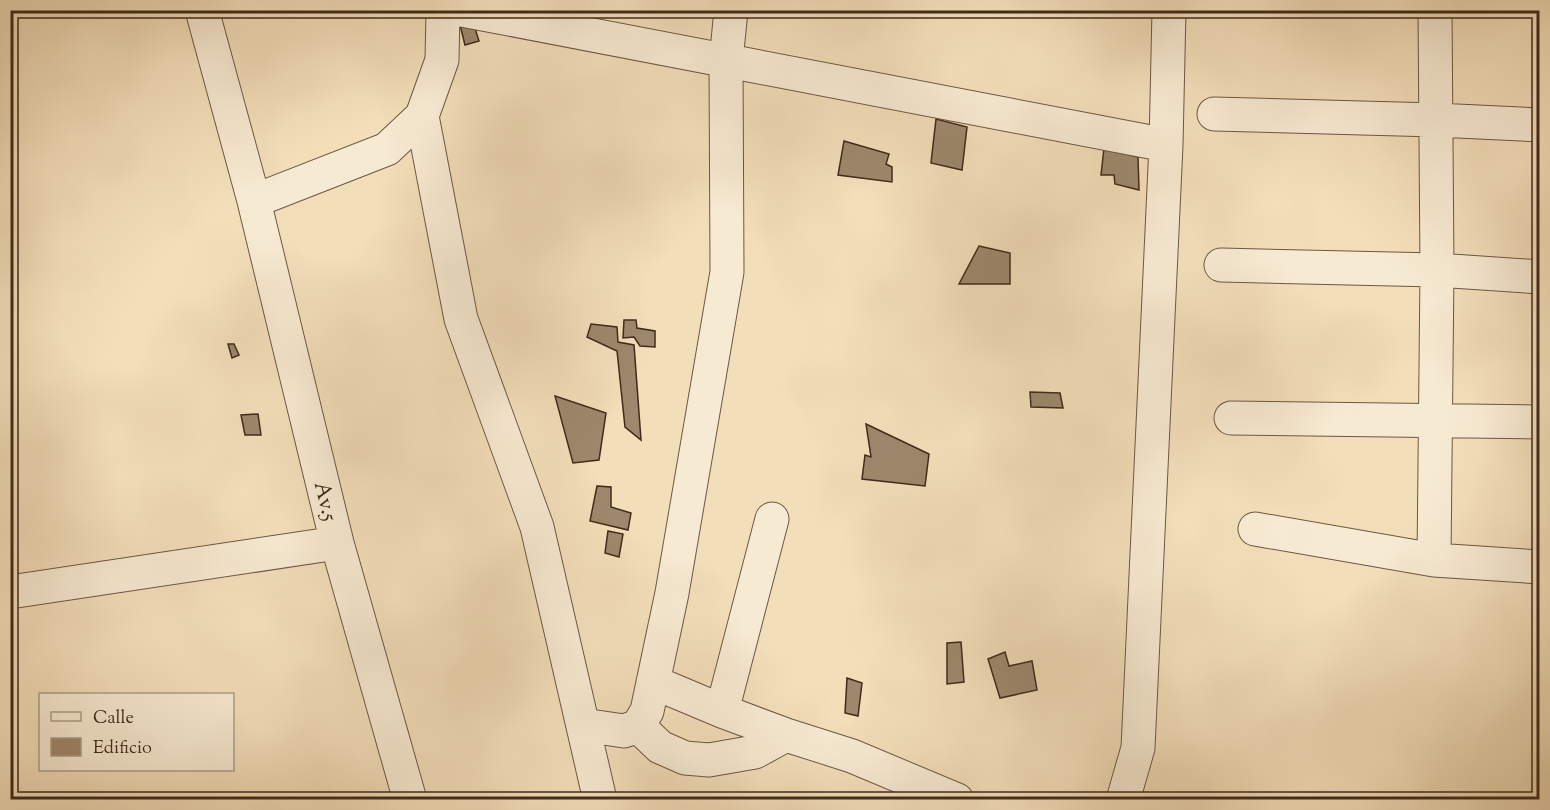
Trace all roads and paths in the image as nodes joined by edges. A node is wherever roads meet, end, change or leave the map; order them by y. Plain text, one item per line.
1 (201, 10) edge
2 (443, 10) edge
3 (462, 10) edge
4 (731, 10) edge
5 (1169, 10) edge
6 (1435, 10) edge
7 (726, 61) junction
8 (1214, 114) dead end
9 (422, 116) junction
10 (1436, 120) junction
11 (1539, 125) edge
12 (1166, 146) junction
13 (254, 201) junction
14 (1221, 265) dead end
15 (1437, 270) junction
16 (1539, 277) edge
17 (1231, 418) dead end
18 (1437, 420) junction
19 (1539, 422) edge
20 (772, 519) dead end
21 (1255, 529) dead end
22 (337, 543) junction
23 (1434, 560) junction
24 (1539, 567) edge
25 (10, 592) edge
26 (653, 682) junction
27 (722, 711) junction
28 (584, 725) junction
29 (638, 726) junction
30 (786, 735) junction
31 (410, 800) edge
32 (600, 800) edge
33 (957, 800) edge
34 (1123, 800) edge

1 - 13 street, Av.5
2 - 9 street
3 - 7 street
4 - 7 street
5 - 12 street
6 - 10 street
7 - 12 street
7 - 26 street
8 - 10 street
9 - 13 street
9 - 28 street
10 - 11 street
10 - 15 street
12 - 34 street
13 - 22 street, Av.5
14 - 15 street
15 - 16 street
15 - 18 street
17 - 18 street
18 - 19 street
18 - 23 street
20 - 27 street
21 - 23 street
22 - 25 street
22 - 31 street, Av.5
23 - 24 street
26 - 27 street
26 - 29 street
27 - 30 street
28 - 29 street
28 - 32 street
29 - 30 street
30 - 33 street

